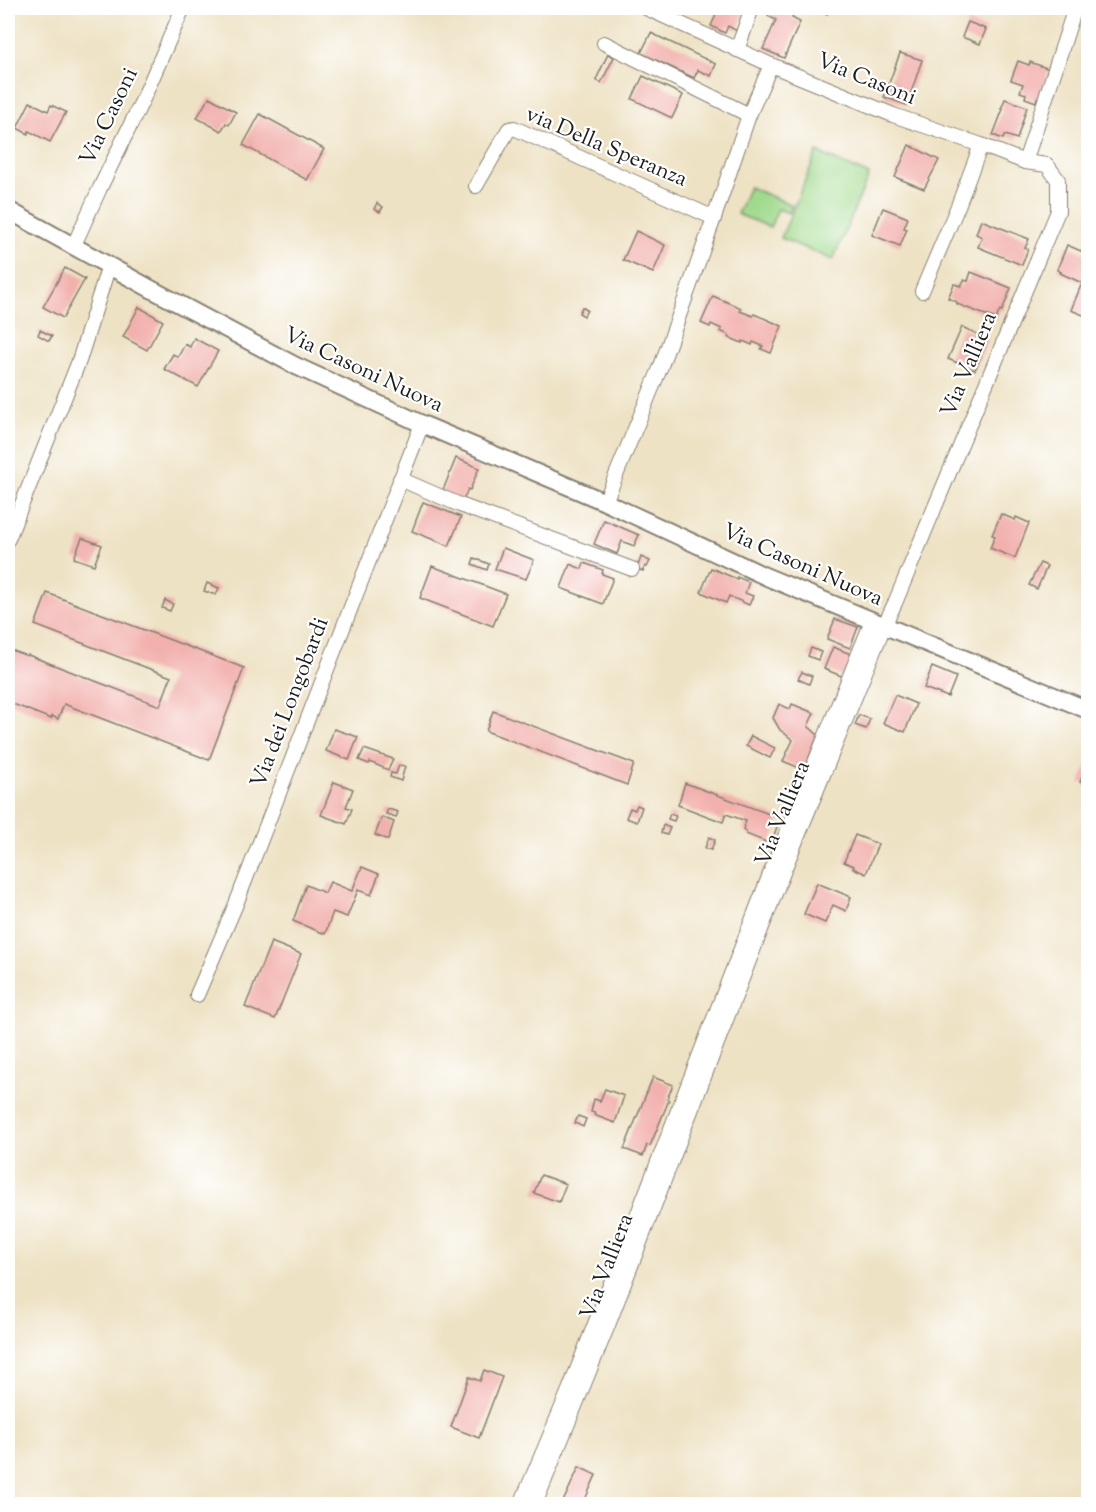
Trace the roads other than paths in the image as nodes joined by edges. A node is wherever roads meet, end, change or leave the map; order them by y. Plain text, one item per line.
1 (183, 8) edge
2 (646, 8) edge
3 (752, 8) edge
4 (1075, 8) edge
5 (604, 43) dead end
6 (737, 50) junction
7 (771, 65) junction
8 (749, 115) junction
9 (981, 145) junction
10 (1025, 162) junction
11 (476, 186) dead end
12 (8, 210) edge
13 (714, 218) junction
14 (74, 245) junction
15 (109, 265) junction
16 (922, 291) dead end
17 (422, 424) junction
18 (400, 479) junction
19 (605, 502) junction
20 (8, 539) edge
21 (632, 569) dead end
22 (878, 623) junction
23 (1089, 710) edge
24 (780, 865) junction
25 (197, 995) dead end
26 (521, 1504) edge
27 (535, 1504) edge

1 - 14 street, Via Casoni
2 - 6 street, Via Casoni
3 - 6 street
4 - 10 street
5 - 8 street
6 - 7 street, Via Casoni
7 - 8 street
7 - 9 street, Via Casoni
8 - 13 street
9 - 10 street, Via Casoni
9 - 16 street
10 - 22 street, Via Valliera
11 - 13 street, via Della Speranza
12 - 14 main road, Via Casoni Nuova
13 - 19 street
14 - 15 main road, Via Casoni Nuova
15 - 17 main road, Via Casoni Nuova
15 - 20 street
17 - 18 street, Via dei Longobardi
17 - 19 main road, Via Casoni Nuova
18 - 21 street
18 - 25 street, Via dei Longobardi
19 - 22 main road, Via Casoni Nuova
22 - 23 main road, Via Casoni Nuova
22 - 24 street, Via Valliera
24 - 26 street, Via Valliera
24 - 27 street, Via Valliera

